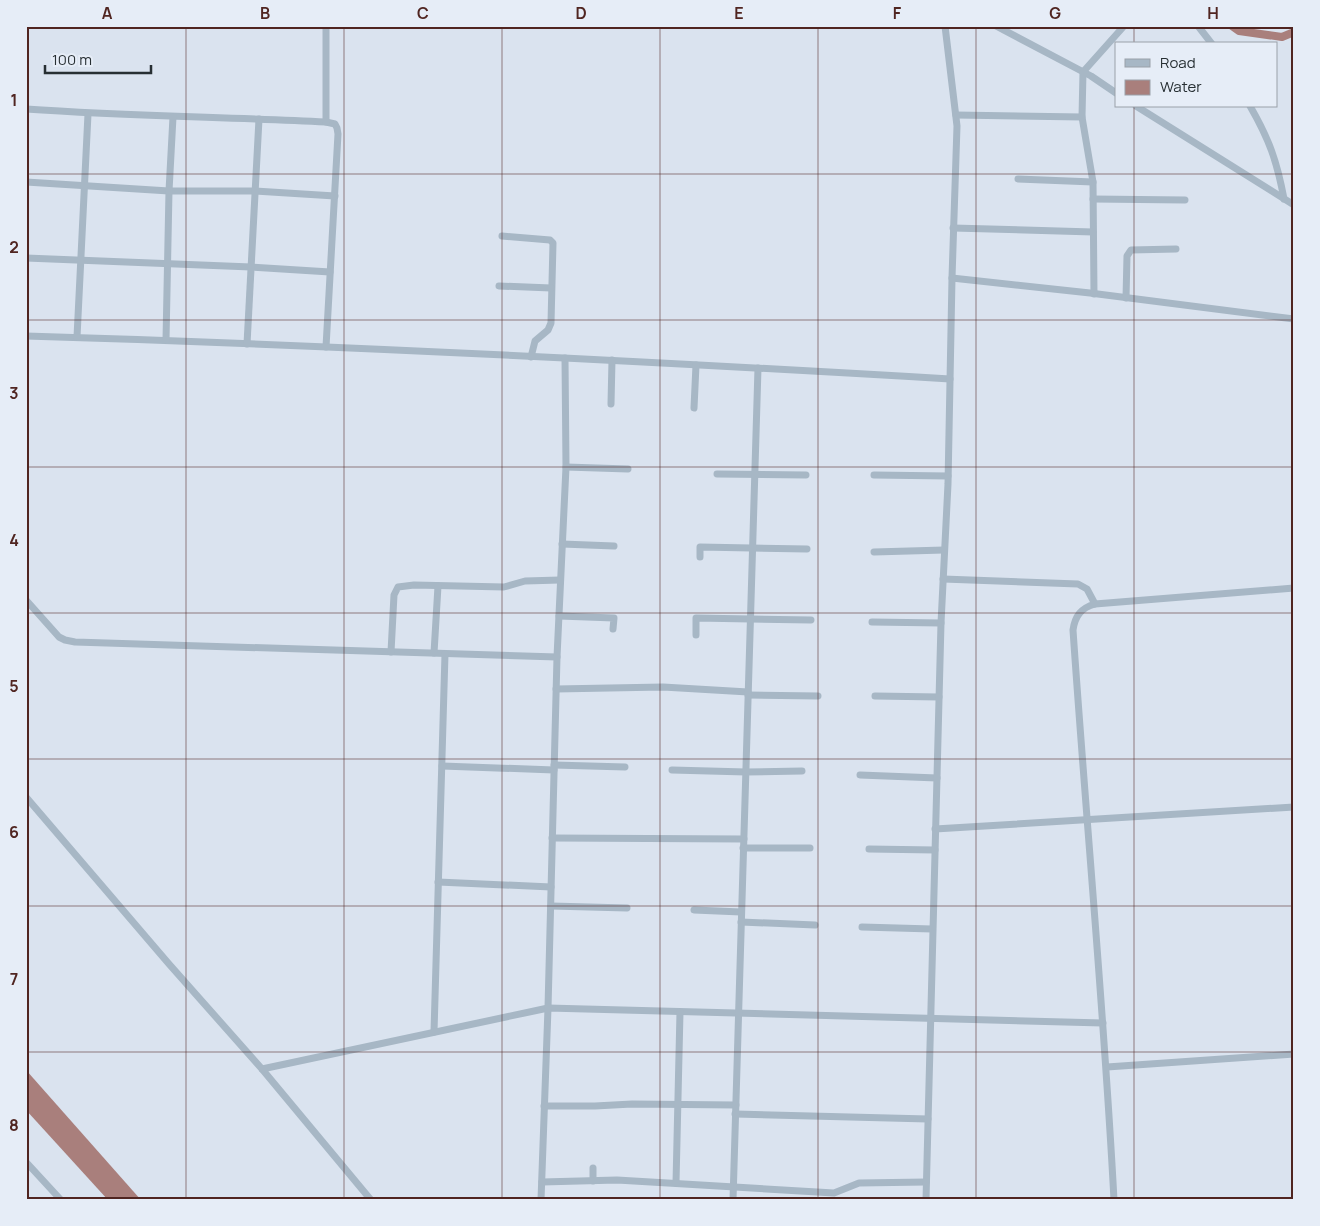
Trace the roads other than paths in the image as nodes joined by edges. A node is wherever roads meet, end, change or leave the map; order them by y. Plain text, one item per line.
1 (326, 26) edge
2 (945, 26) edge
3 (996, 26) edge
4 (1124, 26) edge
5 (1198, 26) edge
6 (1210, 42) edge
7 (1083, 72) junction
8 (1115, 92) edge
9 (1139, 108) edge
10 (1251, 108) edge
11 (26, 109) edge
12 (88, 114) junction
13 (956, 115) junction
14 (173, 117) junction
15 (1082, 117) junction
16 (259, 119) junction
17 (326, 122) junction
18 (1018, 179) dead end
19 (26, 182) edge
20 (1093, 182) junction
21 (83, 186) junction
22 (169, 191) junction
23 (255, 191) junction
24 (336, 196) junction
25 (1093, 199) junction
26 (1284, 199) junction
27 (1185, 200) dead end
28 (1294, 205) edge
29 (953, 228) junction
30 (1093, 232) junction
31 (502, 236) dead end
32 (1176, 249) dead end
33 (26, 258) edge
34 (80, 260) junction
35 (167, 265) junction
36 (251, 267) junction
37 (330, 272) junction
38 (952, 278) junction
39 (499, 286) dead end
40 (551, 288) junction
41 (1094, 294) junction
42 (1126, 298) junction
43 (1294, 319) edge
44 (26, 336) edge
45 (77, 337) junction
46 (166, 340) junction
47 (247, 344) junction
48 (326, 347) junction
49 (531, 357) junction
50 (565, 358) junction
51 (612, 360) junction
52 (696, 365) junction
53 (758, 368) junction
54 (950, 380) junction
55 (611, 404) dead end
56 (694, 408) dead end
57 (566, 467) junction
58 (628, 469) dead end
59 (718, 474) dead end
60 (755, 474) junction
61 (806, 475) dead end
62 (874, 475) dead end
63 (948, 476) junction
64 (562, 544) junction
65 (614, 546) dead end
66 (753, 548) junction
67 (807, 549) dead end
68 (944, 550) junction
69 (874, 552) dead end
70 (700, 557) dead end
71 (943, 579) junction
72 (560, 580) junction
73 (438, 586) junction
74 (1294, 588) edge
75 (26, 600) edge
76 (1095, 604) junction
77 (559, 616) junction
78 (750, 619) junction
79 (811, 620) dead end
80 (872, 622) dead end
81 (941, 623) junction
82 (613, 629) dead end
83 (696, 634) dead end
84 (392, 652) junction
85 (434, 653) junction
86 (445, 654) junction
87 (557, 657) junction
88 (556, 689) junction
89 (748, 694) junction
90 (818, 696) dead end
91 (875, 696) dead end
92 (939, 697) junction
93 (442, 766) junction
94 (625, 767) dead end
95 (554, 768) junction
96 (672, 770) dead end
97 (802, 771) dead end
98 (746, 772) junction
99 (860, 775) dead end
100 (937, 778) junction
101 (26, 796) edge
102 (1294, 807) edge
103 (1086, 820) junction
104 (935, 829) junction
105 (552, 838) junction
106 (744, 839) junction
107 (743, 848) junction
108 (810, 848) dead end
109 (869, 849) dead end
110 (935, 850) junction
111 (438, 882) junction
112 (551, 887) junction
113 (551, 906) junction
114 (627, 908) dead end
115 (694, 910) dead end
116 (741, 912) junction
117 (741, 922) junction
118 (815, 925) dead end
119 (862, 927) dead end
120 (932, 929) junction
121 (548, 1008) junction
122 (680, 1012) junction
123 (740, 1013) junction
124 (930, 1019) junction
125 (1103, 1023) junction
126 (434, 1032) junction
127 (1294, 1054) edge
128 (1107, 1067) junction
129 (262, 1069) junction
130 (678, 1104) junction
131 (736, 1105) junction
132 (544, 1106) junction
133 (735, 1114) junction
134 (928, 1119) junction
135 (26, 1162) edge
136 (594, 1168) dead end
137 (593, 1181) junction
138 (542, 1182) junction
139 (926, 1182) junction
140 (676, 1183) junction
141 (734, 1188) junction
142 (61, 1200) edge
143 (371, 1200) edge
144 (541, 1200) edge
145 (733, 1200) edge
146 (926, 1200) edge
147 (1114, 1200) edge

1 - 17 street
2 - 13 street
3 - 7 street
4 - 7 street
5 - 6 street
7 - 8 street
7 - 15 street
9 - 26 street
10 - 26 street
11 - 12 street
12 - 14 street
12 - 21 street
13 - 15 street
13 - 29 street
14 - 16 street
14 - 22 street
15 - 20 street
16 - 17 street
16 - 23 street
17 - 24 street
18 - 20 street
19 - 21 street
20 - 25 street
21 - 22 street
21 - 34 street
22 - 23 street
22 - 35 street
23 - 24 street
23 - 36 street
24 - 37 street
25 - 27 street
25 - 30 street
26 - 28 street
29 - 30 street
29 - 38 street
30 - 41 street
31 - 40 street
32 - 42 street
33 - 34 street
34 - 35 street
34 - 45 street
35 - 36 street
35 - 46 street
36 - 37 street
36 - 47 street
37 - 48 street
38 - 41 street
38 - 54 street
39 - 40 street
40 - 49 street
41 - 42 street
42 - 43 street
44 - 45 street
45 - 46 street
46 - 47 street
47 - 48 street
48 - 49 street
49 - 50 street
50 - 51 street
50 - 57 street
51 - 52 street
51 - 55 street
52 - 53 street
52 - 56 street
53 - 54 street
53 - 60 street
54 - 63 street
57 - 58 street
57 - 64 street
59 - 60 street
60 - 61 street
60 - 66 street
62 - 63 street
63 - 68 street
64 - 65 street
64 - 72 street
66 - 67 street
66 - 70 street
66 - 78 street
68 - 69 street
68 - 71 street
71 - 76 street
71 - 81 street
72 - 73 street
72 - 77 street
73 - 84 street
73 - 85 street
74 - 76 street
75 - 84 street
76 - 103 street
77 - 82 street
77 - 87 street
78 - 79 street
78 - 83 street
78 - 89 street
80 - 81 street
81 - 92 street
84 - 85 street
85 - 86 street
86 - 87 street
86 - 93 street
87 - 88 street
88 - 89 street
88 - 95 street
89 - 90 street
89 - 98 street
91 - 92 street
92 - 100 street
93 - 95 street
93 - 111 street
94 - 95 street
95 - 105 street
96 - 98 street
97 - 98 street
98 - 106 street
99 - 100 street
100 - 104 street
101 - 129 street
102 - 103 street
103 - 104 street
103 - 125 street
104 - 110 street
105 - 106 street
105 - 112 street
106 - 107 street
107 - 108 street
107 - 116 street
109 - 110 street
110 - 120 street
111 - 112 street
111 - 126 street
112 - 113 street
113 - 114 street
113 - 121 street
115 - 116 street
116 - 117 street
117 - 118 street
117 - 123 street
119 - 120 street
120 - 124 street
121 - 122 street
121 - 126 street
121 - 132 street
122 - 123 street
122 - 130 street
123 - 124 street
123 - 131 street
124 - 125 street
124 - 134 street
125 - 128 street
126 - 129 street
127 - 128 street
128 - 147 street
129 - 143 street
130 - 131 street
130 - 132 street
130 - 140 street
131 - 133 street
132 - 138 street
133 - 134 street
133 - 141 street
134 - 139 street
135 - 142 street
136 - 137 street
137 - 138 street
137 - 140 street
138 - 144 street
139 - 141 street
139 - 146 street
140 - 141 street
141 - 145 street

